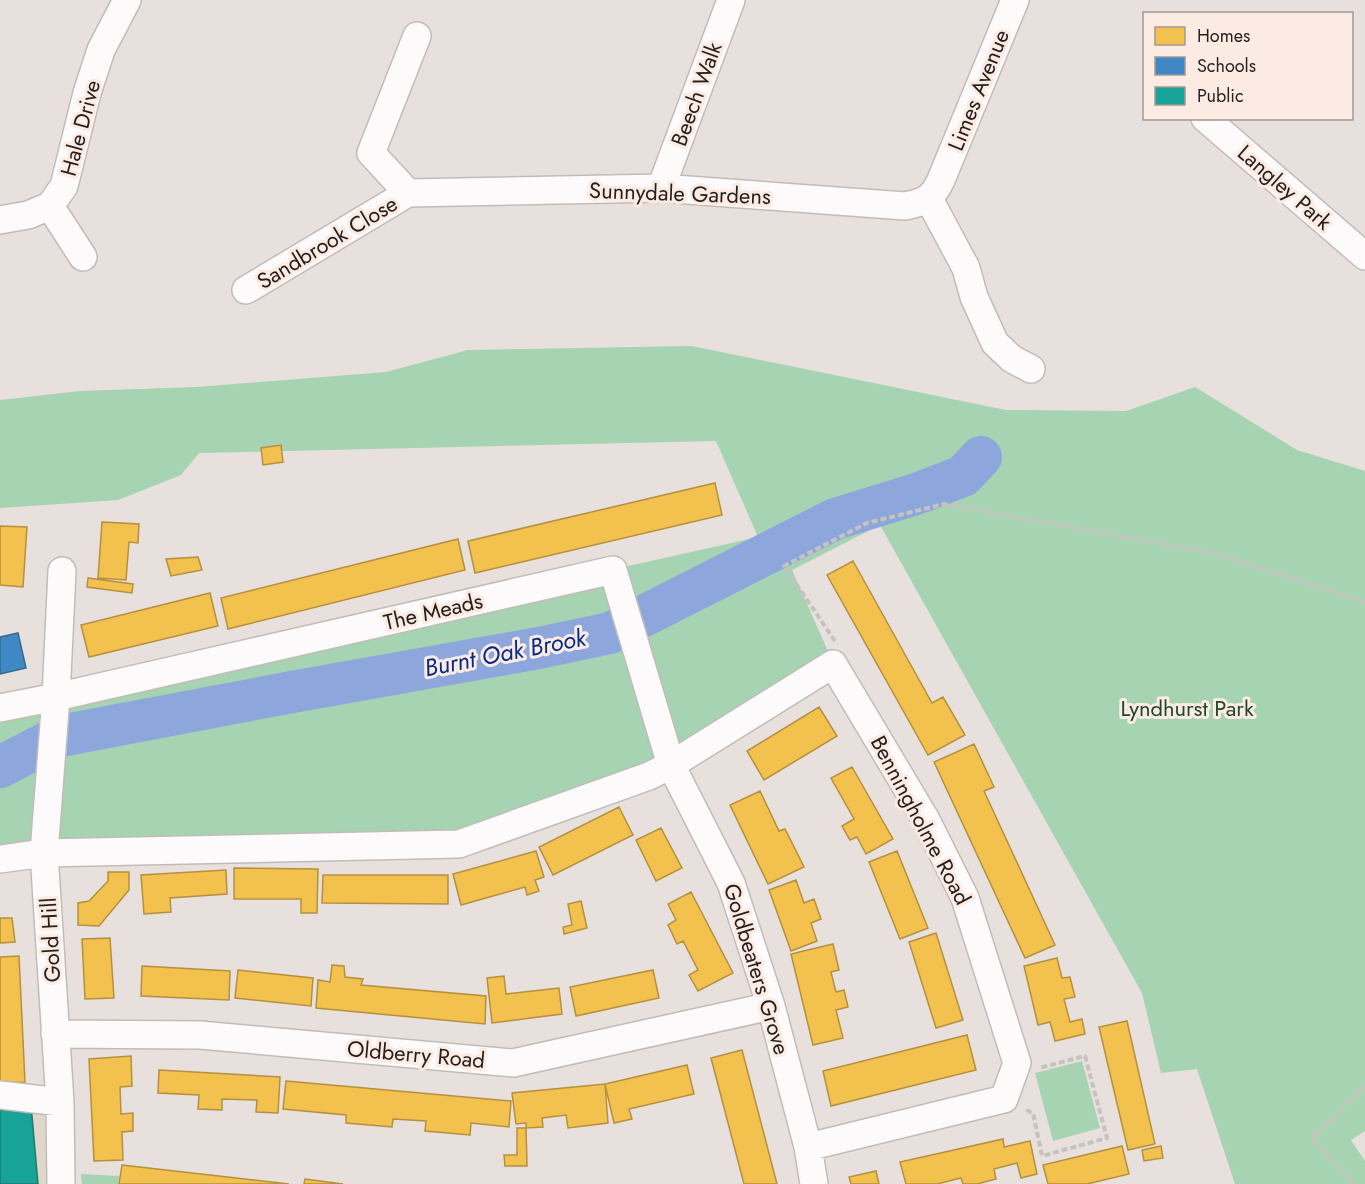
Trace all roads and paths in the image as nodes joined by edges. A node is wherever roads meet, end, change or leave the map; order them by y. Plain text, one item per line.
1 (127, 0) edge
2 (731, 0) edge
3 (1015, 0) edge
4 (417, 36) dead end
5 (1207, 120) edge
6 (661, 188) junction
7 (935, 190) junction
8 (408, 193) junction
9 (51, 206) junction
10 (0, 220) edge
11 (1365, 256) edge
12 (83, 257) dead end
13 (246, 290) dead end
14 (1031, 369) dead end
15 (62, 571) dead end
16 (1365, 602) edge
17 (833, 664) junction
18 (56, 697) junction
19 (0, 708) edge
20 (671, 765) junction
21 (44, 853) junction
22 (0, 859) edge
23 (771, 1006) junction
24 (55, 1034) junction
25 (1365, 1085) edge
26 (1008, 1087) junction
27 (0, 1095) edge
28 (60, 1102) junction
29 (808, 1147) junction
30 (62, 1184) edge
31 (814, 1184) edge
32 (1353, 1184) edge

1 - 9 street, Hale Drive
2 - 6 street, Beech Walk
3 - 7 street, Limes Avenue
4 - 8 street
5 - 11 street, Langley Park
6 - 7 street, Sunnydale Gardens
6 - 8 street, Sunnydale Gardens
7 - 14 street
8 - 13 street, Sandbrook Close
9 - 10 street
9 - 12 street
15 - 18 street
16 - 17 path
17 - 20 street
17 - 26 street, Benningholme Road
18 - 19 street, The Meads
18 - 20 street, The Meads
18 - 21 street, Gold Hill
20 - 21 street
20 - 23 street, Goldbeaters Grove
21 - 22 street
21 - 24 street, Gold Hill
23 - 24 street, Oldberry Road
23 - 29 street, Goldbeaters Grove
24 - 28 street, Gold Hill
25 - 32 path
26 - 26 path
26 - 29 street
27 - 28 street
28 - 30 street, Gold Hill
29 - 31 street, Goldbeaters Grove

